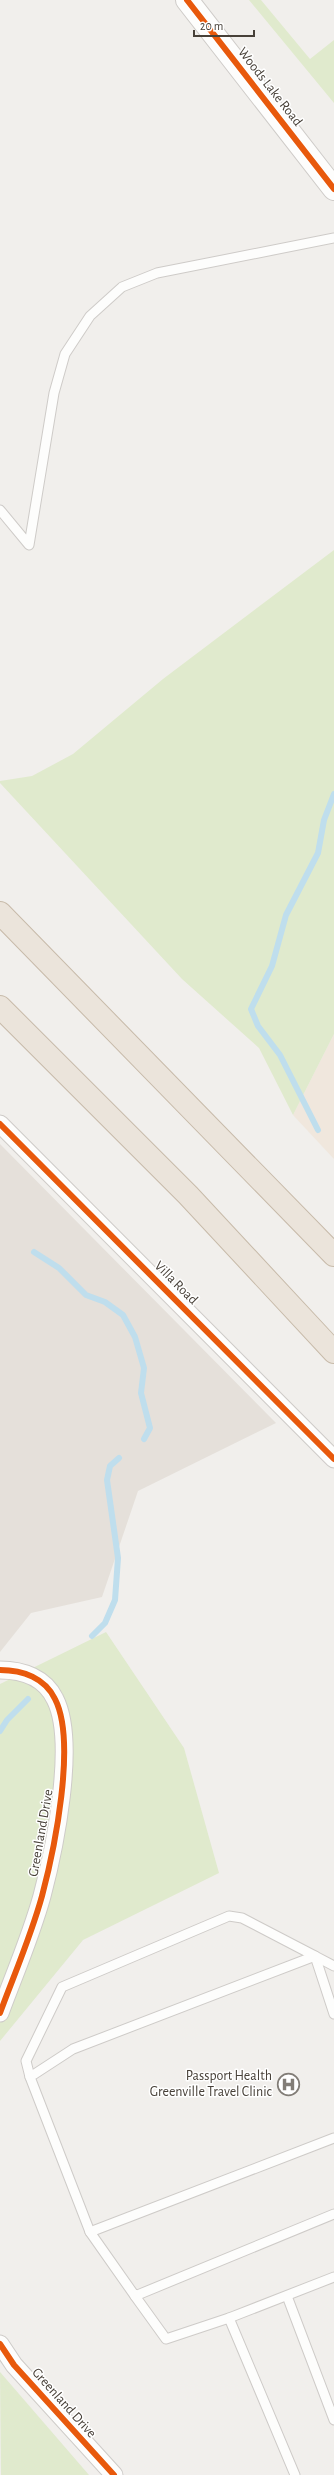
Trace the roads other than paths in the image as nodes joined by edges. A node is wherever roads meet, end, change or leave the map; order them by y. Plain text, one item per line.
1 (187, 0) edge
2 (334, 189) edge
3 (334, 238) edge
4 (0, 510) edge
5 (0, 913) edge
6 (0, 1007) edge
7 (0, 1124) edge
8 (334, 1255) edge
9 (334, 1352) edge
10 (334, 1459) edge
11 (0, 1670) edge
12 (315, 1956) junction
13 (334, 1966) edge
14 (0, 2014) edge
15 (334, 2014) edge
16 (30, 2077) junction
17 (334, 2138) edge
18 (334, 2214) edge
19 (90, 2232) junction
20 (334, 2277) edge
21 (135, 2296) junction
22 (287, 2296) junction
23 (229, 2318) junction
24 (0, 2344) edge
25 (334, 2420) edge
26 (114, 2475) edge
27 (295, 2475) edge

1 - 2 street, Woods Lake Road
3 - 4 lane
5 - 8 highway
6 - 9 highway
7 - 10 street, Villa Road
11 - 14 street, Greenland Drive
12 - 13 lane
12 - 15 lane
12 - 16 lane
12 - 16 lane
16 - 19 lane
17 - 19 lane
18 - 21 lane
19 - 21 lane
20 - 22 lane
21 - 23 lane
22 - 23 lane
22 - 25 lane
23 - 27 lane
24 - 26 street, Greenland Drive

